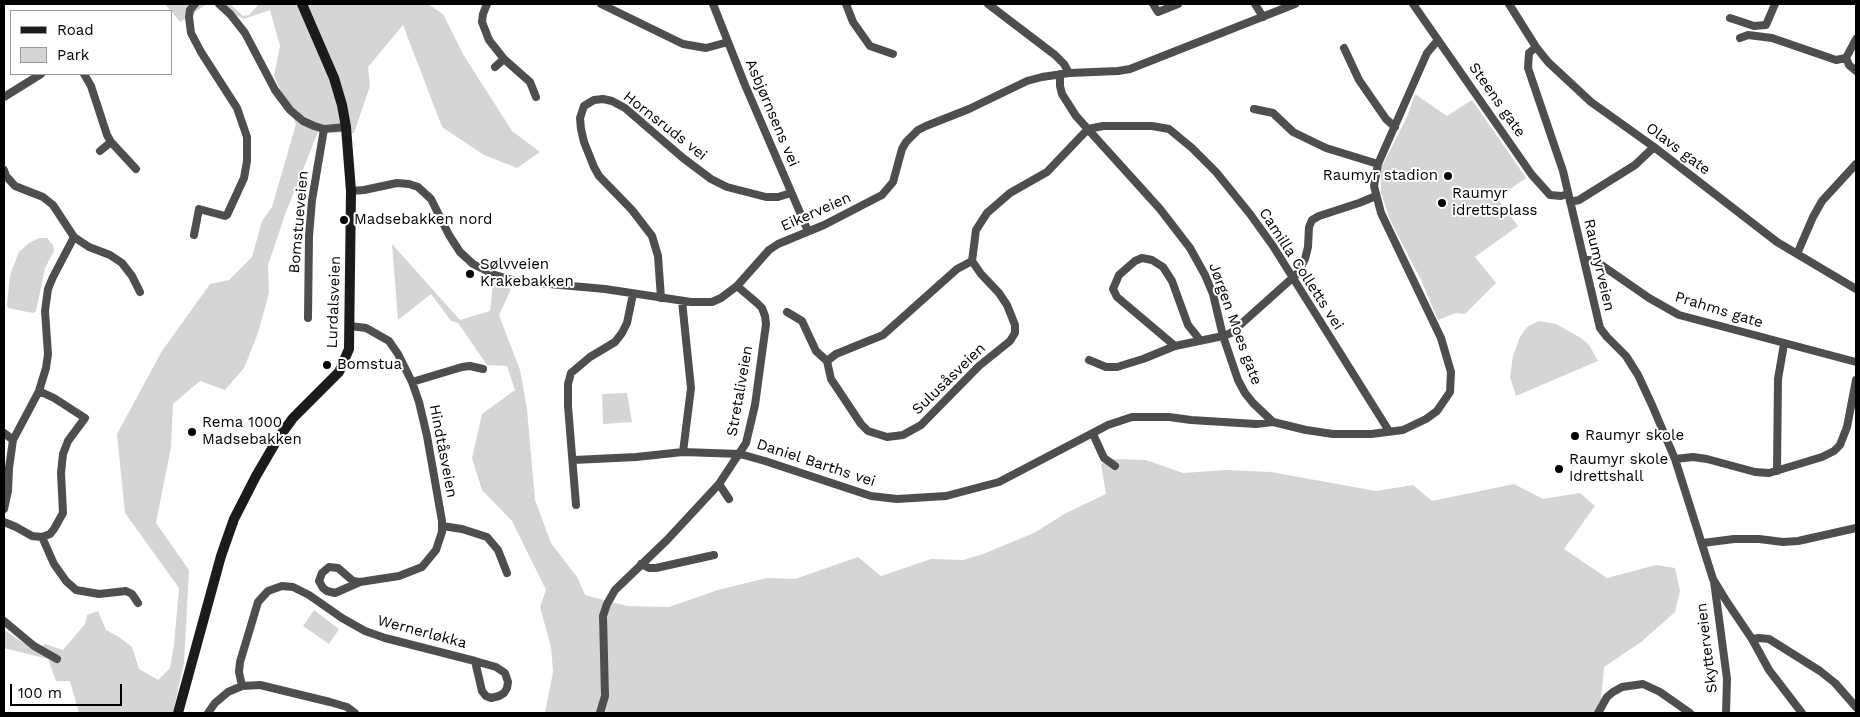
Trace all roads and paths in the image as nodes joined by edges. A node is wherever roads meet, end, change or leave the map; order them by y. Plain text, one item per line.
1 (219, 4) edge
2 (302, 4) edge
3 (487, 4) edge
4 (601, 4) edge
5 (713, 4) edge
6 (846, 4) edge
7 (988, 4) edge
8 (1153, 4) edge
9 (1178, 4) edge
10 (1255, 4) edge
11 (1295, 4) edge
12 (1413, 4) edge
13 (1509, 4) edge
14 (1775, 4) edge
15 (192, 7) edge
16 (1263, 17) junction
17 (1730, 18) dead end
18 (1740, 38) dead end
19 (1856, 39) edge
20 (1438, 40) junction
21 (728, 42) junction
22 (1536, 47) junction
23 (1344, 48) dead end
24 (893, 54) dead end
25 (1846, 58) junction
26 (504, 59) junction
27 (495, 68) dead end
28 (1856, 71) edge
29 (1069, 73) junction
30 (1060, 74) junction
31 (39, 75) edge
32 (85, 75) edge
33 (4, 97) edge
34 (536, 97) dead end
35 (1254, 109) dead end
36 (346, 127) junction
37 (1395, 127) junction
38 (324, 129) junction
39 (1088, 129) junction
40 (111, 142) junction
41 (1654, 147) junction
42 (100, 151) dead end
43 (1378, 164) junction
44 (1856, 164) edge
45 (136, 169) dead end
46 (4, 170) edge
47 (351, 191) junction
48 (791, 193) junction
49 (1376, 196) junction
50 (1569, 198) junction
51 (808, 231) junction
52 (194, 235) dead end
53 (74, 238) junction
54 (1797, 254) junction
55 (1585, 260) junction
56 (972, 261) junction
57 (1292, 278) junction
58 (737, 286) junction
59 (1856, 289) edge
60 (140, 292) dead end
61 (633, 294) junction
62 (660, 298) junction
63 (682, 301) junction
64 (787, 312) dead end
65 (308, 318) dead end
66 (350, 326) junction
67 (1223, 336) junction
68 (1200, 340) junction
69 (1784, 344) junction
70 (1175, 346) junction
71 (1089, 360) dead end
72 (827, 361) junction
73 (1856, 362) edge
74 (483, 369) dead end
75 (1856, 380) edge
76 (412, 382) junction
77 (39, 391) junction
78 (1273, 422) junction
79 (1389, 431) junction
80 (4, 433) edge
81 (1093, 434) junction
82 (13, 440) junction
83 (683, 452) junction
84 (740, 454) junction
85 (1675, 459) junction
86 (574, 460) junction
87 (1114, 466) dead end
88 (1777, 472) junction
89 (719, 484) junction
90 (728, 499) dead end
91 (576, 505) dead end
92 (4, 509) edge
93 (4, 522) edge
94 (442, 526) junction
95 (1856, 528) edge
96 (42, 538) junction
97 (1703, 543) junction
98 (714, 556) dead end
99 (641, 564) junction
100 (507, 573) dead end
101 (1713, 579) junction
102 (360, 582) junction
103 (138, 603) dead end
104 (4, 621) edge
105 (1752, 639) junction
106 (57, 659) dead end
107 (475, 660) junction
108 (242, 686) junction
109 (1856, 708) edge
110 (178, 713) edge
111 (208, 713) edge
112 (355, 713) edge
113 (600, 713) edge
114 (1598, 713) edge
115 (1690, 713) edge
116 (1726, 713) edge
117 (1802, 713) edge

1 - 38 street
2 - 36 main road, Lurdalsveien
3 - 26 street
4 - 21 street
5 - 21 street, Asbjørnsens vei
6 - 24 street
7 - 29 street
8 - 9 street
10 - 16 street
11 - 16 street, Eikerveien
12 - 20 street, Steens gate
13 - 22 street, Olavs gate
14 - 17 street
15 - 52 street
16 - 29 street, Eikerveien
18 - 25 street
19 - 25 street
20 - 37 street
20 - 50 street, Steens gate
21 - 48 street, Asbjørnsens vei
22 - 41 street, Olavs gate
22 - 50 street, Raumyrveien
23 - 37 street
25 - 28 street
26 - 27 street
26 - 34 street
29 - 30 street, Eikerveien
30 - 39 street, Jørgen Moes gate
30 - 51 street, Eikerveien
31 - 33 street
32 - 40 street
35 - 43 street
36 - 38 street
36 - 47 main road, Lurdalsveien
37 - 43 street
38 - 65 street, Bomstueveien
39 - 56 street
39 - 57 street, Camilla Colletts vei
39 - 67 street, Jørgen Moes gate
40 - 42 street
40 - 45 street
41 - 50 street
41 - 54 street, Olavs gate
43 - 49 street
44 - 54 street
46 - 53 street
47 - 61 street, Eikerveien
47 - 66 main road, Lurdalsveien
48 - 51 street, Asbjørnsens vei
48 - 62 street, Hornsruds vei
49 - 57 street
49 - 79 street
50 - 55 street, Raumyrveien
51 - 58 street, Eikerveien
53 - 60 street
53 - 77 street
54 - 59 street, Olavs gate
55 - 69 street, Prahms gate
55 - 85 street, Raumyrveien
56 - 72 street
56 - 72 street, Sulusåsveien
57 - 67 street
57 - 79 street, Camilla Colletts vei
58 - 63 street, Eikerveien
58 - 84 street, Stretaliveien
61 - 62 street, Eikerveien
61 - 86 street
62 - 63 street, Eikerveien
63 - 83 street
64 - 72 street, Sulusåsveien
66 - 76 street, Hindtåsveien
66 - 110 main road, Lurdalsveien
67 - 68 street
67 - 78 street, Jørgen Moes gate
68 - 70 street
68 - 70 street
69 - 73 street, Prahms gate
69 - 88 street
70 - 71 street
74 - 76 street
75 - 88 street
76 - 94 street, Hindtåsveien
77 - 82 street
77 - 96 street
78 - 79 street
78 - 81 street, Daniel Barths vei
80 - 82 street
81 - 84 street, Daniel Barths vei
81 - 87 street
82 - 92 street
83 - 84 street, Daniel Barths vei
83 - 86 street, Daniel Barths vei
84 - 89 street, Stretaliveien
85 - 88 street
85 - 97 street, Raumyrveien
86 - 91 street
89 - 90 street
89 - 99 street, Stretaliveien
93 - 96 street
94 - 100 street
94 - 102 street, Hindtåsveien
95 - 97 street
96 - 103 street
97 - 101 street, Raumyrveien
98 - 99 street
99 - 113 street, Stretaliveien
101 - 105 street, Raumyrveien
101 - 116 street, Skytterveien
102 - 102 street, Hindtåsveien
104 - 106 street
105 - 109 street
105 - 117 street, Raumyrveien
107 - 107 street, Wernerløkka
107 - 108 street, Wernerløkka
108 - 111 street
108 - 112 street
114 - 115 street

